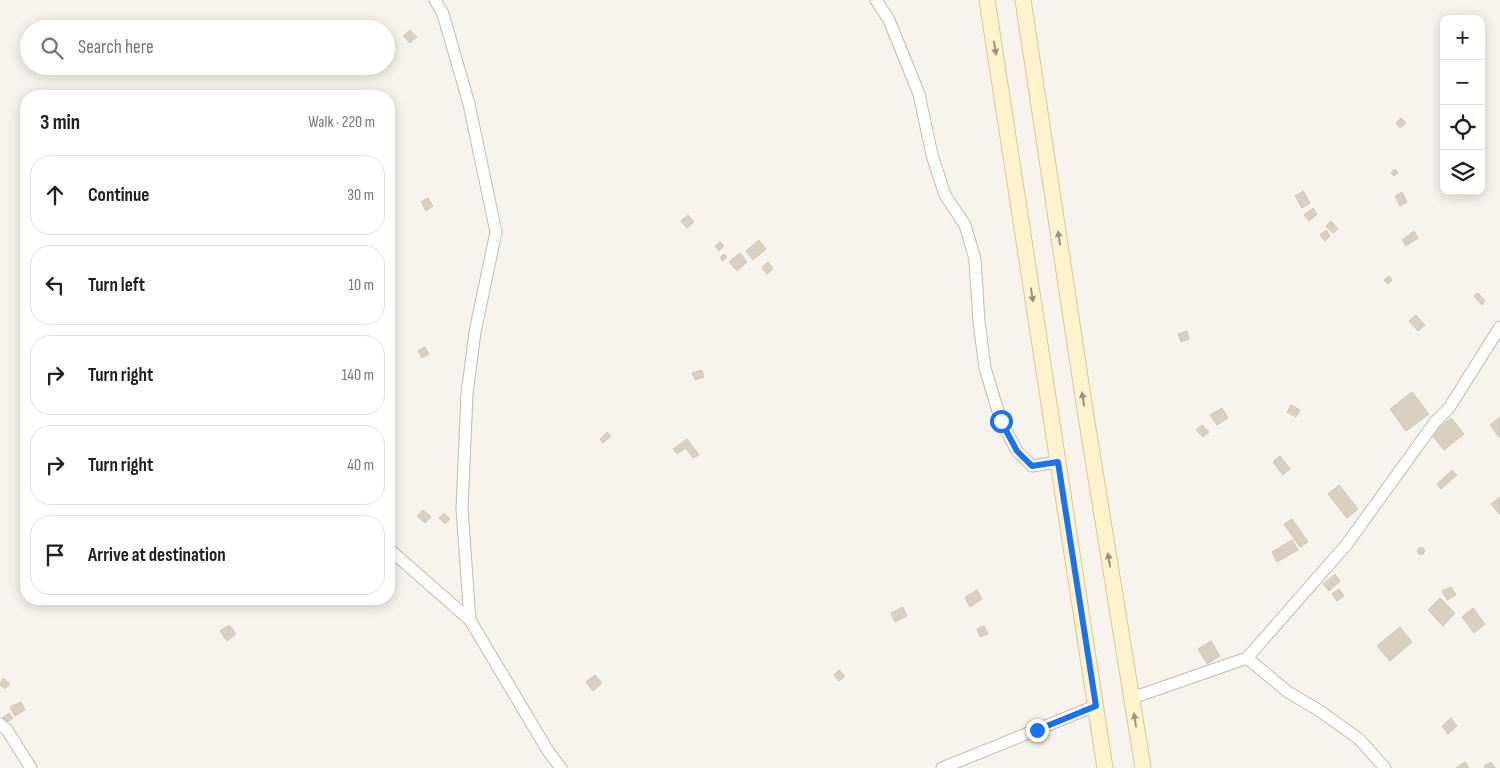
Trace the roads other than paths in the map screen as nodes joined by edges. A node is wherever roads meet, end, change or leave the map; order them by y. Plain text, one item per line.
1 (435, 0) edge
2 (876, 0) edge
3 (987, 0) edge
4 (1023, 0) edge
5 (1500, 327) edge
6 (1058, 462) junction
7 (395, 554) edge
8 (470, 620) junction
9 (1247, 658) junction
10 (1132, 698) junction
11 (1096, 706) junction
12 (0, 724) edge
13 (31, 768) edge
14 (561, 768) edge
15 (942, 768) edge
16 (1105, 768) edge
17 (1143, 768) edge
18 (1385, 768) edge

1 - 8 street
2 - 6 street
3 -> 6 street
10 -> 4 street
5 - 9 street
6 - 11 street
7 - 8 street
8 - 14 street
9 - 10 street
9 - 18 street
17 -> 10 street
11 - 15 street
11 - 16 street
12 - 13 street

